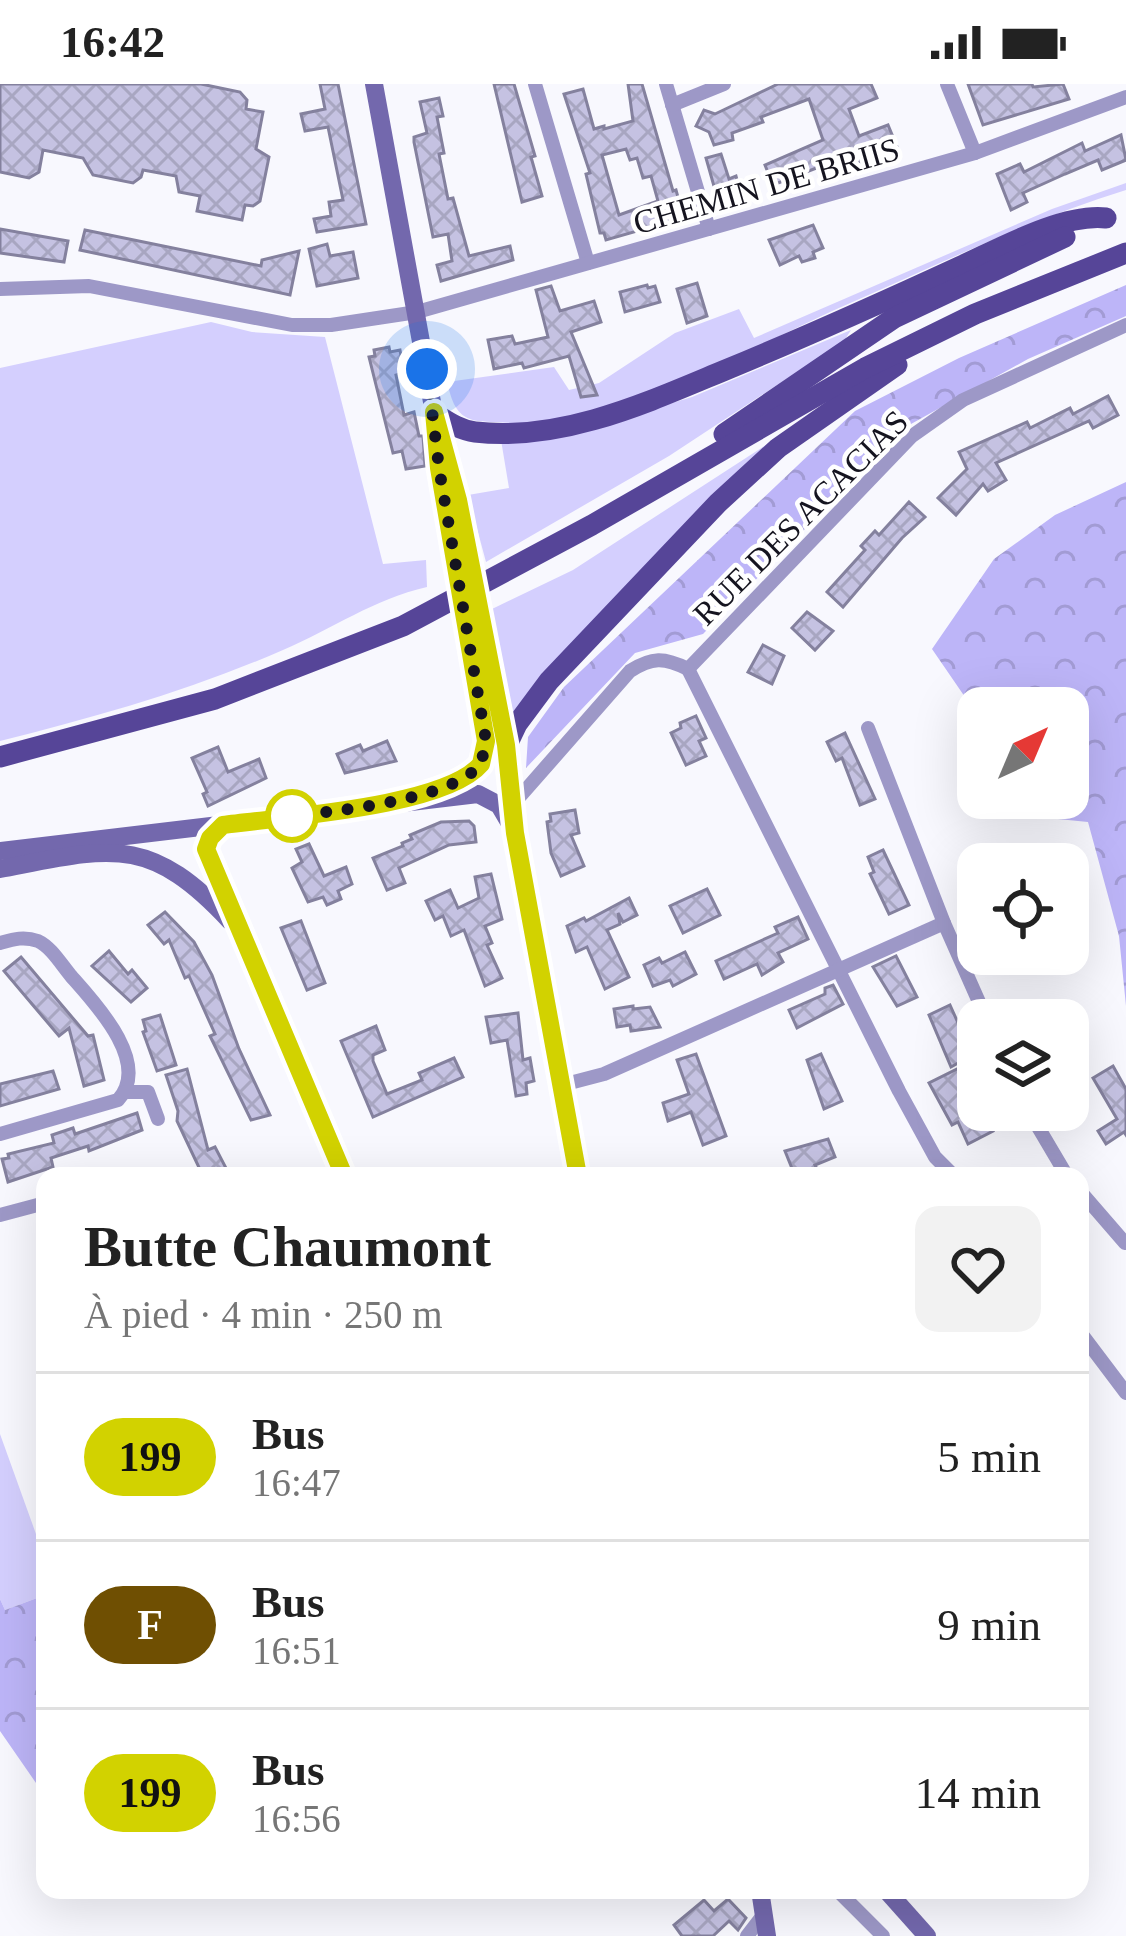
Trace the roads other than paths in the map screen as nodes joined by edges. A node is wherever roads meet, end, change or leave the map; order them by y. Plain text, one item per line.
1 (374, 84) edge
2 (535, 84) edge
3 (667, 84) edge
4 (724, 84) edge
5 (947, 84) edge
6 (1126, 97) edge
7 (672, 105) junction
8 (975, 153) junction
9 (1116, 214) edge
10 (710, 229) junction
11 (1126, 253) edge
12 (588, 263) junction
13 (0, 289) edge
14 (417, 312) junction
15 (1126, 326) edge
16 (952, 327) junction
17 (434, 412) junction
18 (592, 525) junction
19 (457, 531) junction
20 (479, 651) junction
21 (688, 669) junction
22 (868, 728) dead end
23 (506, 745) junction
24 (0, 757) edge
25 (392, 802) junction
26 (515, 802) junction
27 (223, 825) junction
28 (515, 833) junction
29 (0, 851) edge
30 (0, 869) edge
31 (944, 922) junction
32 (237, 929) junction
33 (0, 943) edge
34 (840, 967) junction
35 (978, 999) edge
36 (562, 1085) junction
37 (125, 1092) junction
38 (158, 1119) dead end
39 (1040, 1131) edge
40 (0, 1134) edge
41 (340, 1167) edge
42 (576, 1167) edge
43 (945, 1167) edge
44 (1062, 1167) edge
45 (1089, 1201) edge
46 (36, 1206) edge
47 (0, 1215) edge
48 (1125, 1243) edge
49 (1089, 1344) edge
50 (1126, 1393) edge
51 (762, 1899) edge
52 (846, 1899) edge
53 (894, 1899) edge
54 (764, 1914) junction
55 (747, 1936) edge
56 (767, 1936) edge
57 (883, 1936) edge
58 (927, 1936) edge

1 - 14 main road
2 - 12 street
3 - 7 street
4 - 7 street
5 - 8 street
6 - 8 street, CHEMIN DE BRIIS
7 - 10 street
8 - 10 street, CHEMIN DE BRIIS
9 - 17 main road
9 - 18 main road
10 - 12 street, CHEMIN DE BRIIS
11 - 16 main road
12 - 14 street, CHEMIN DE BRIIS
13 - 14 street, CHEMIN DE BRIIS
14 - 17 main road
15 - 21 street, RUE DES ACACIAS
16 - 18 main road
16 - 23 main road
17 - 19 main road
18 - 24 main road
19 - 20 main road, bridge
19 - 20 main road, bridge
20 - 23 main road
20 - 25 main road
21 - 26 street
21 - 34 street, RUE DES ACACIAS
22 - 31 street
23 - 26 main road
25 - 27 main road
25 - 28 main road
26 - 28 main road
27 - 29 main road
27 - 32 main road
28 - 36 main road
30 - 32 main road
31 - 34 street
31 - 35 street
32 - 41 main road
33 - 37 street
34 - 36 street
34 - 43 street, RUE DES ACACIAS
36 - 42 main road
37 - 38 street
37 - 40 street
39 - 44 street
45 - 48 street
46 - 47 street
49 - 50 street
51 - 54 main road
52 - 57 street
53 - 58 main road
54 - 55 street
54 - 56 main road

